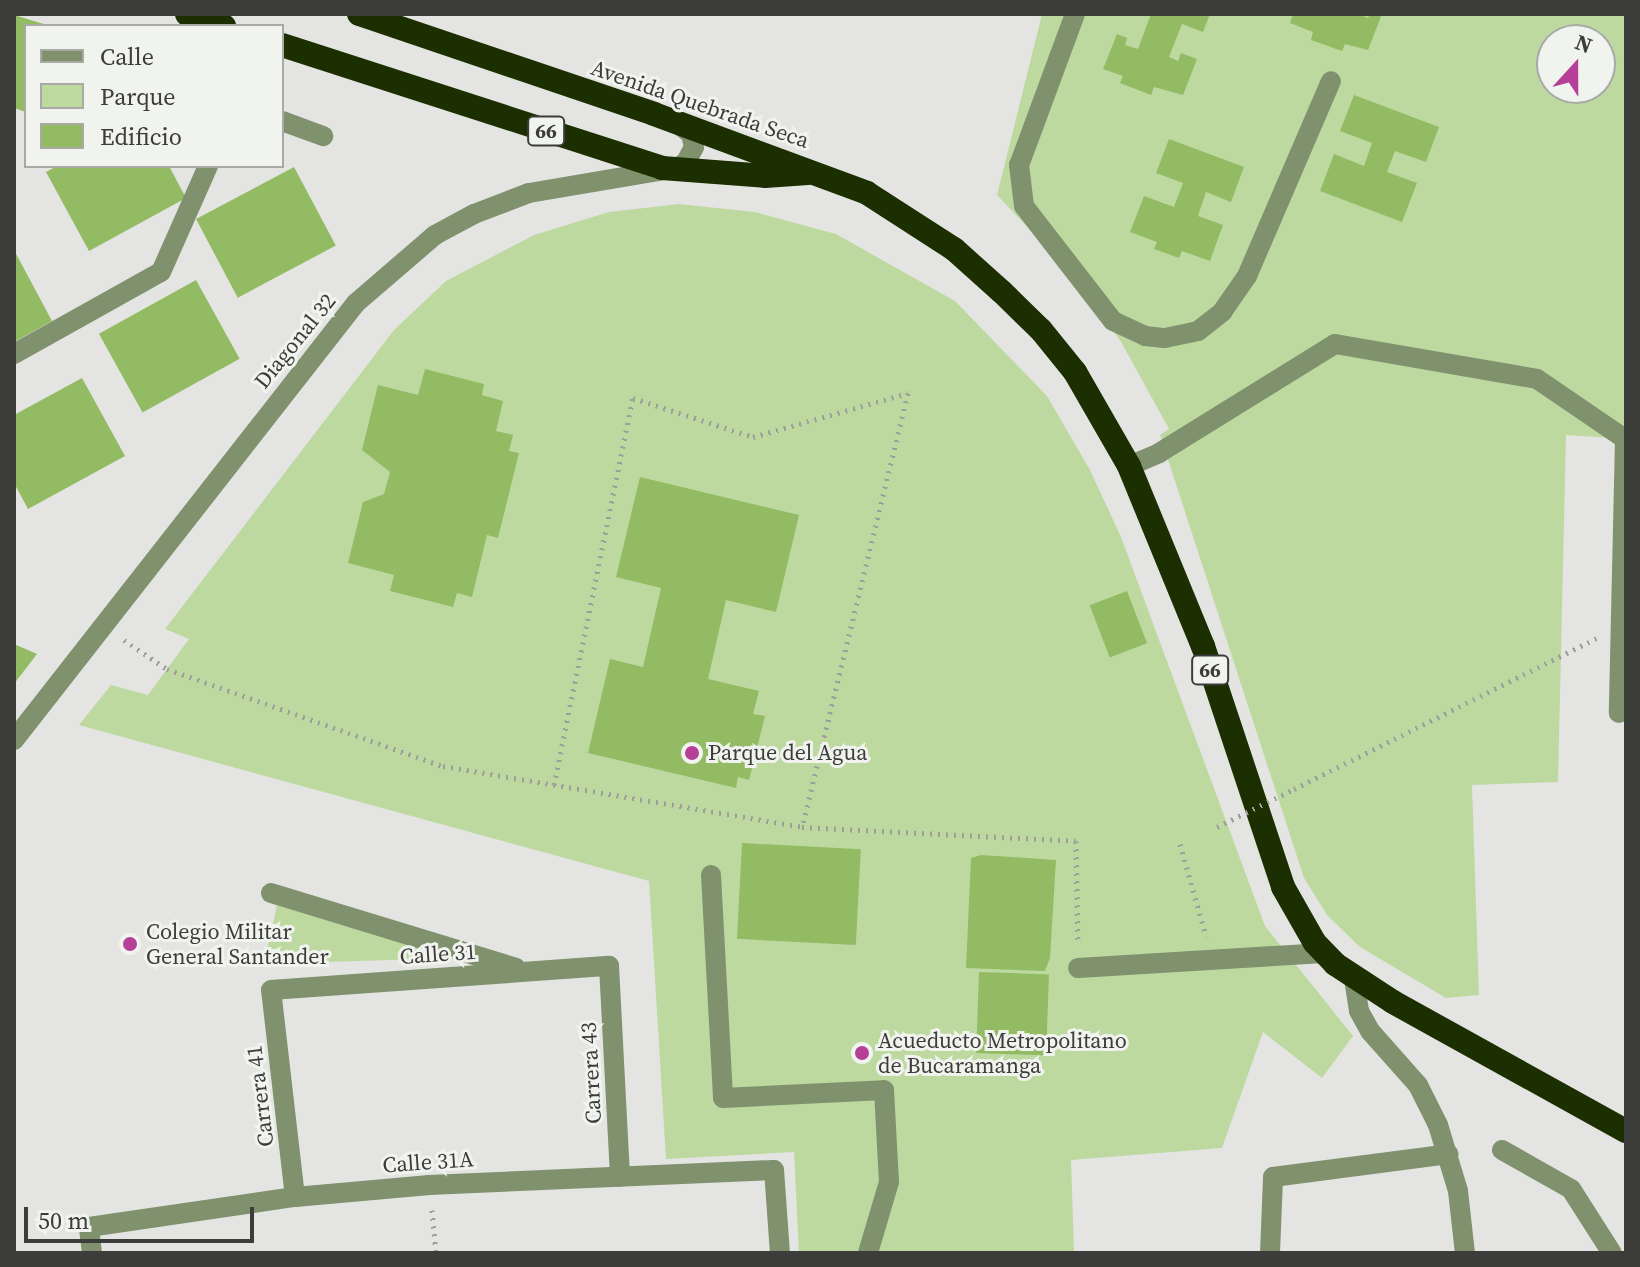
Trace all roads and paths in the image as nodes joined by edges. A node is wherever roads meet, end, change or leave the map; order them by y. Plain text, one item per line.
1 (187, 14) edge
2 (359, 14) edge
3 (1075, 14) edge
4 (218, 24) edge
5 (284, 46) edge
6 (1331, 81) dead end
7 (284, 122) edge
8 (675, 122) junction
9 (323, 136) dead end
10 (207, 168) edge
11 (662, 168) junction
12 (817, 172) junction
13 (14, 354) edge
14 (1129, 466) junction
15 (103, 626) junction
16 (1621, 626) junction
17 (1619, 713) dead end
18 (14, 740) edge
19 (554, 785) junction
20 (802, 827) junction
21 (1217, 827) dead end
22 (1180, 844) dead end
23 (711, 875) dead end
24 (271, 893) dead end
25 (1325, 953) junction
26 (1213, 960) junction
27 (609, 966) joint
28 (1078, 968) joint
29 (529, 972) junction
30 (1354, 979) junction
31 (271, 990) joint
32 (1626, 1131) edge
33 (1502, 1150) dead end
34 (1449, 1154) junction
35 (620, 1177) junction
36 (429, 1185) junction
37 (295, 1197) junction
38 (92, 1253) edge
39 (436, 1253) edge
40 (780, 1253) edge
41 (868, 1253) edge
42 (1270, 1253) edge
43 (1465, 1253) edge
44 (1612, 1253) edge

1 - 4 highway
2 - 8 highway, Avenida Quebrada Seca / 66
3 - 6 street
5 - 11 highway, Avenida Quebrada Seca / 66
7 - 9 street
8 - 11 street, Diagonal 32
8 - 12 highway, Avenida Quebrada Seca / 66
10 - 13 street
11 - 12 highway, Avenida Quebrada Seca / 66
11 - 15 street, Diagonal 32
12 - 14 highway, 66
14 - 16 street
14 - 25 highway, 66
15 - 18 street, Diagonal 32
15 - 19 path
16 - 17 street
16 - 21 path, bridge
19 - 20 path
19 - 20 path
20 - 28 path
22 - 26 path
23 - 41 street
24 - 29 street
25 - 26 street
25 - 30 highway, 66
26 - 28 street
27 - 29 street, Calle 31
27 - 35 street, Carrera 43
29 - 31 street, Calle 31
30 - 32 highway, 66
30 - 34 street
31 - 37 street, Carrera 41
33 - 44 street
34 - 42 street
34 - 43 street
35 - 36 street, Calle 31A
35 - 40 street, Calle 31A
36 - 37 street, Calle 31A
36 - 39 path
37 - 38 street, Calle 31A

